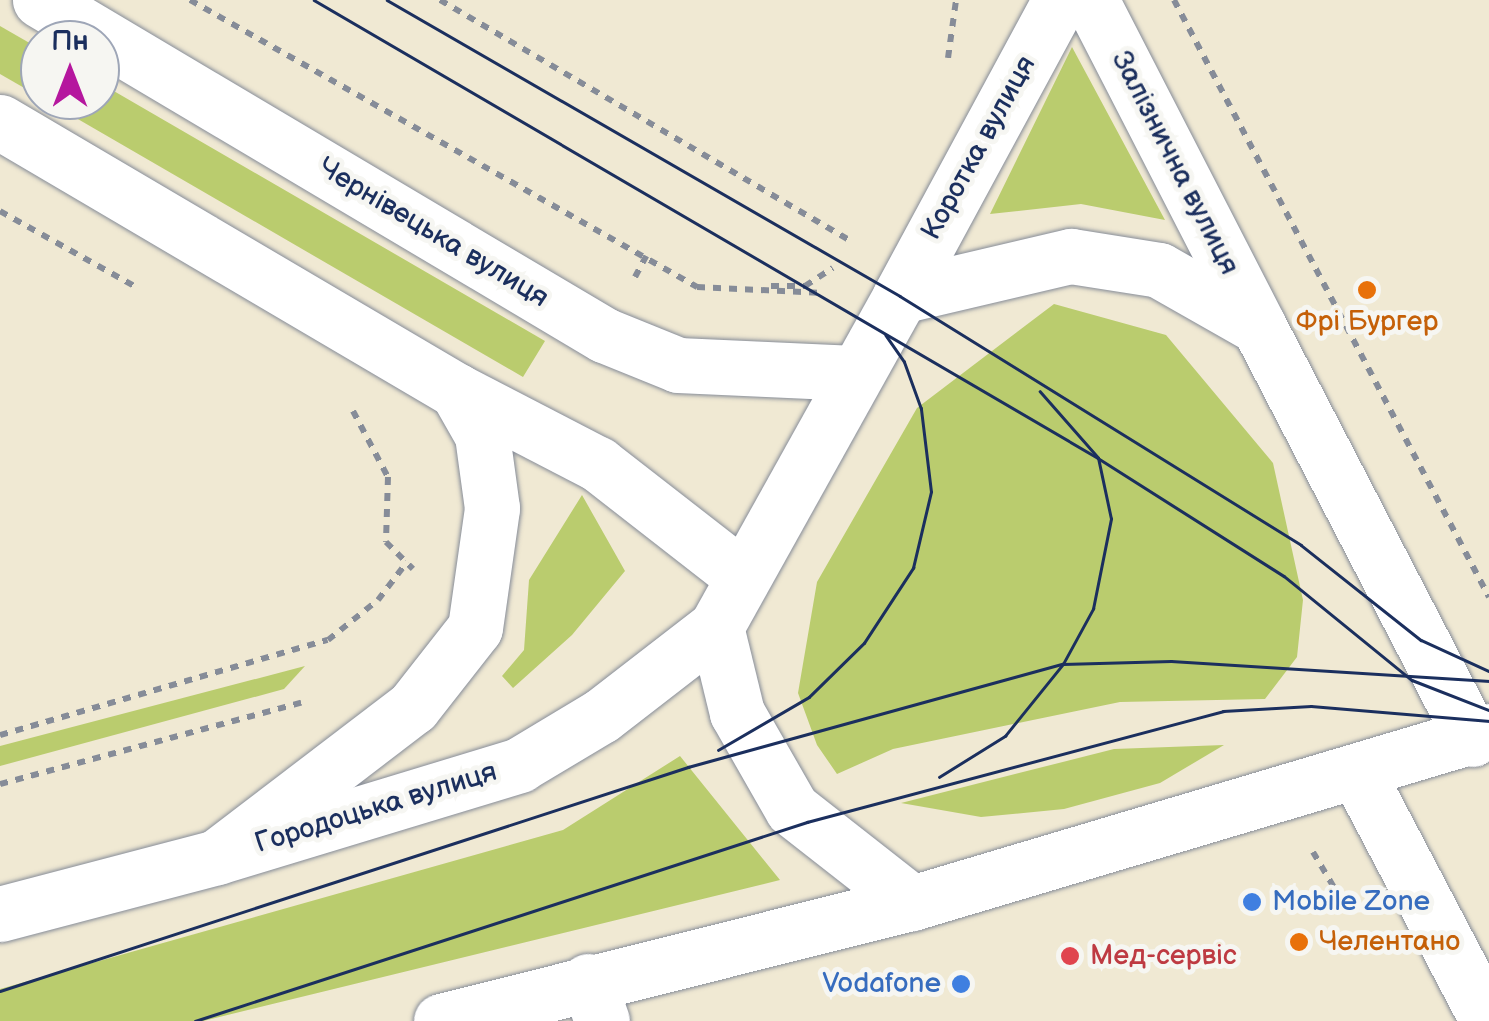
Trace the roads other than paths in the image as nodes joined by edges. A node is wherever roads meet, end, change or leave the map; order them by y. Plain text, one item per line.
1 (40, 0) edge
2 (1060, 0) edge
3 (1092, 0) edge
4 (0, 122) edge
5 (900, 296) junction
6 (1260, 327) junction
7 (855, 373) junction
8 (457, 391) junction
9 (742, 576) junction
10 (716, 627) junction
11 (1481, 735) edge
12 (1356, 772) junction
13 (217, 857) junction
14 (912, 903) junction
15 (0, 914) edge
16 (595, 1001) edge
17 (441, 1021) edge
18 (1488, 1021) edge

1 - 7 main road, Чернівецька вулиця
2 - 5 main road, Коротка вулиця
3 - 6 main road, Залізнична вулиця
4 - 8 main road
5 - 6 main road
5 - 7 main road, Коротка вулиця
6 - 11 main road, Залізнична вулиця
7 - 9 main road, Коротка вулиця
8 - 9 main road
8 - 13 main road
9 - 10 main road, Коротка вулиця
10 - 13 main road, Городоцька вулиця
10 - 14 main road
11 - 12 main road
12 - 14 main road
12 - 18 main road
13 - 15 main road, Городоцька вулиця
14 - 16 main road
16 - 17 main road

